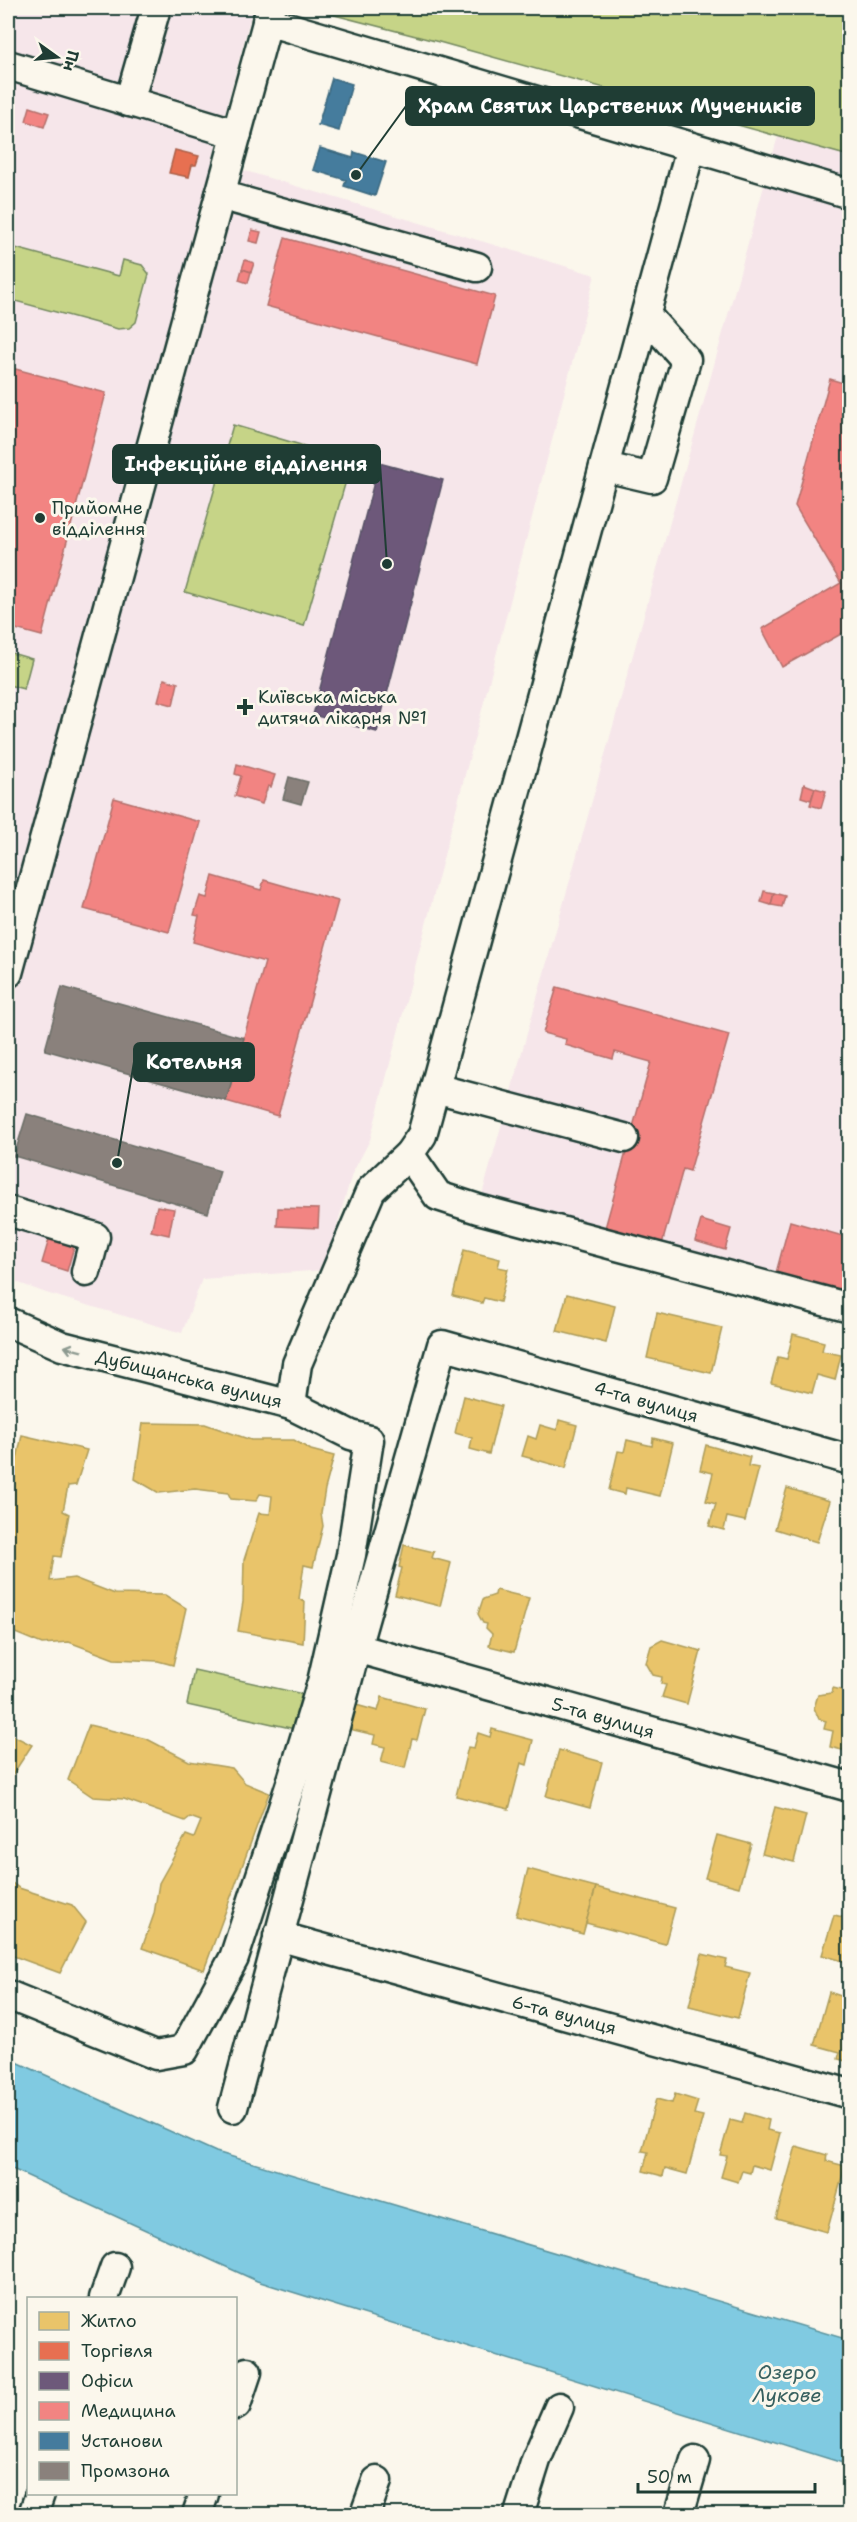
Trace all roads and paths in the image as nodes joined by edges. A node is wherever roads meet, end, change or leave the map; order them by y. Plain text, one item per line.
1 (156, 8) edge
2 (269, 14) edge
3 (8, 65) edge
4 (129, 102) junction
5 (237, 134) junction
6 (691, 147) junction
7 (849, 194) edge
8 (220, 195) junction
9 (477, 267) dead end
10 (646, 315) junction
11 (604, 467) junction
12 (8, 973) edge
13 (435, 1088) junction
14 (624, 1138) dead end
15 (409, 1154) junction
16 (8, 1211) edge
17 (86, 1272) dead end
18 (849, 1308) edge
19 (8, 1322) edge
20 (291, 1405) junction
21 (849, 1460) edge
22 (356, 1648) junction
23 (849, 1787) edge
24 (278, 1936) junction
25 (8, 1995) edge
26 (849, 2094) edge
27 (233, 2108) dead end
28 (115, 2267) dead end
29 (105, 2297) edge
30 (247, 2372) dead end
31 (237, 2402) edge
32 (559, 2407) dead end
33 (695, 2460) dead end
34 (377, 2481) dead end
35 (39, 2495) edge
36 (203, 2495) edge
37 (33, 2514) edge
38 (197, 2514) edge
39 (365, 2514) edge
40 (519, 2514) edge
41 (679, 2514) edge

1 - 4 street
2 - 5 street
2 - 6 street
3 - 4 street
4 - 5 street
5 - 8 street
6 - 7 street
6 - 10 street
8 - 9 street
8 - 12 street
10 - 11 street
10 - 11 street
11 - 13 street
13 - 14 street
13 - 15 street
15 - 18 street
15 - 20 street
16 - 17 street
20 -> 19 street, Дубищанська вулиця
20 - 25 street, Дубищанська вулиця
21 - 22 street, 4-та вулиця
22 - 23 street, 5-та вулиця
22 - 24 street
24 - 26 street, 6-та вулиця
24 - 27 street
28 - 29 street
30 - 31 street
32 - 40 street
33 - 41 street
34 - 39 street
35 - 37 street
36 - 38 street

